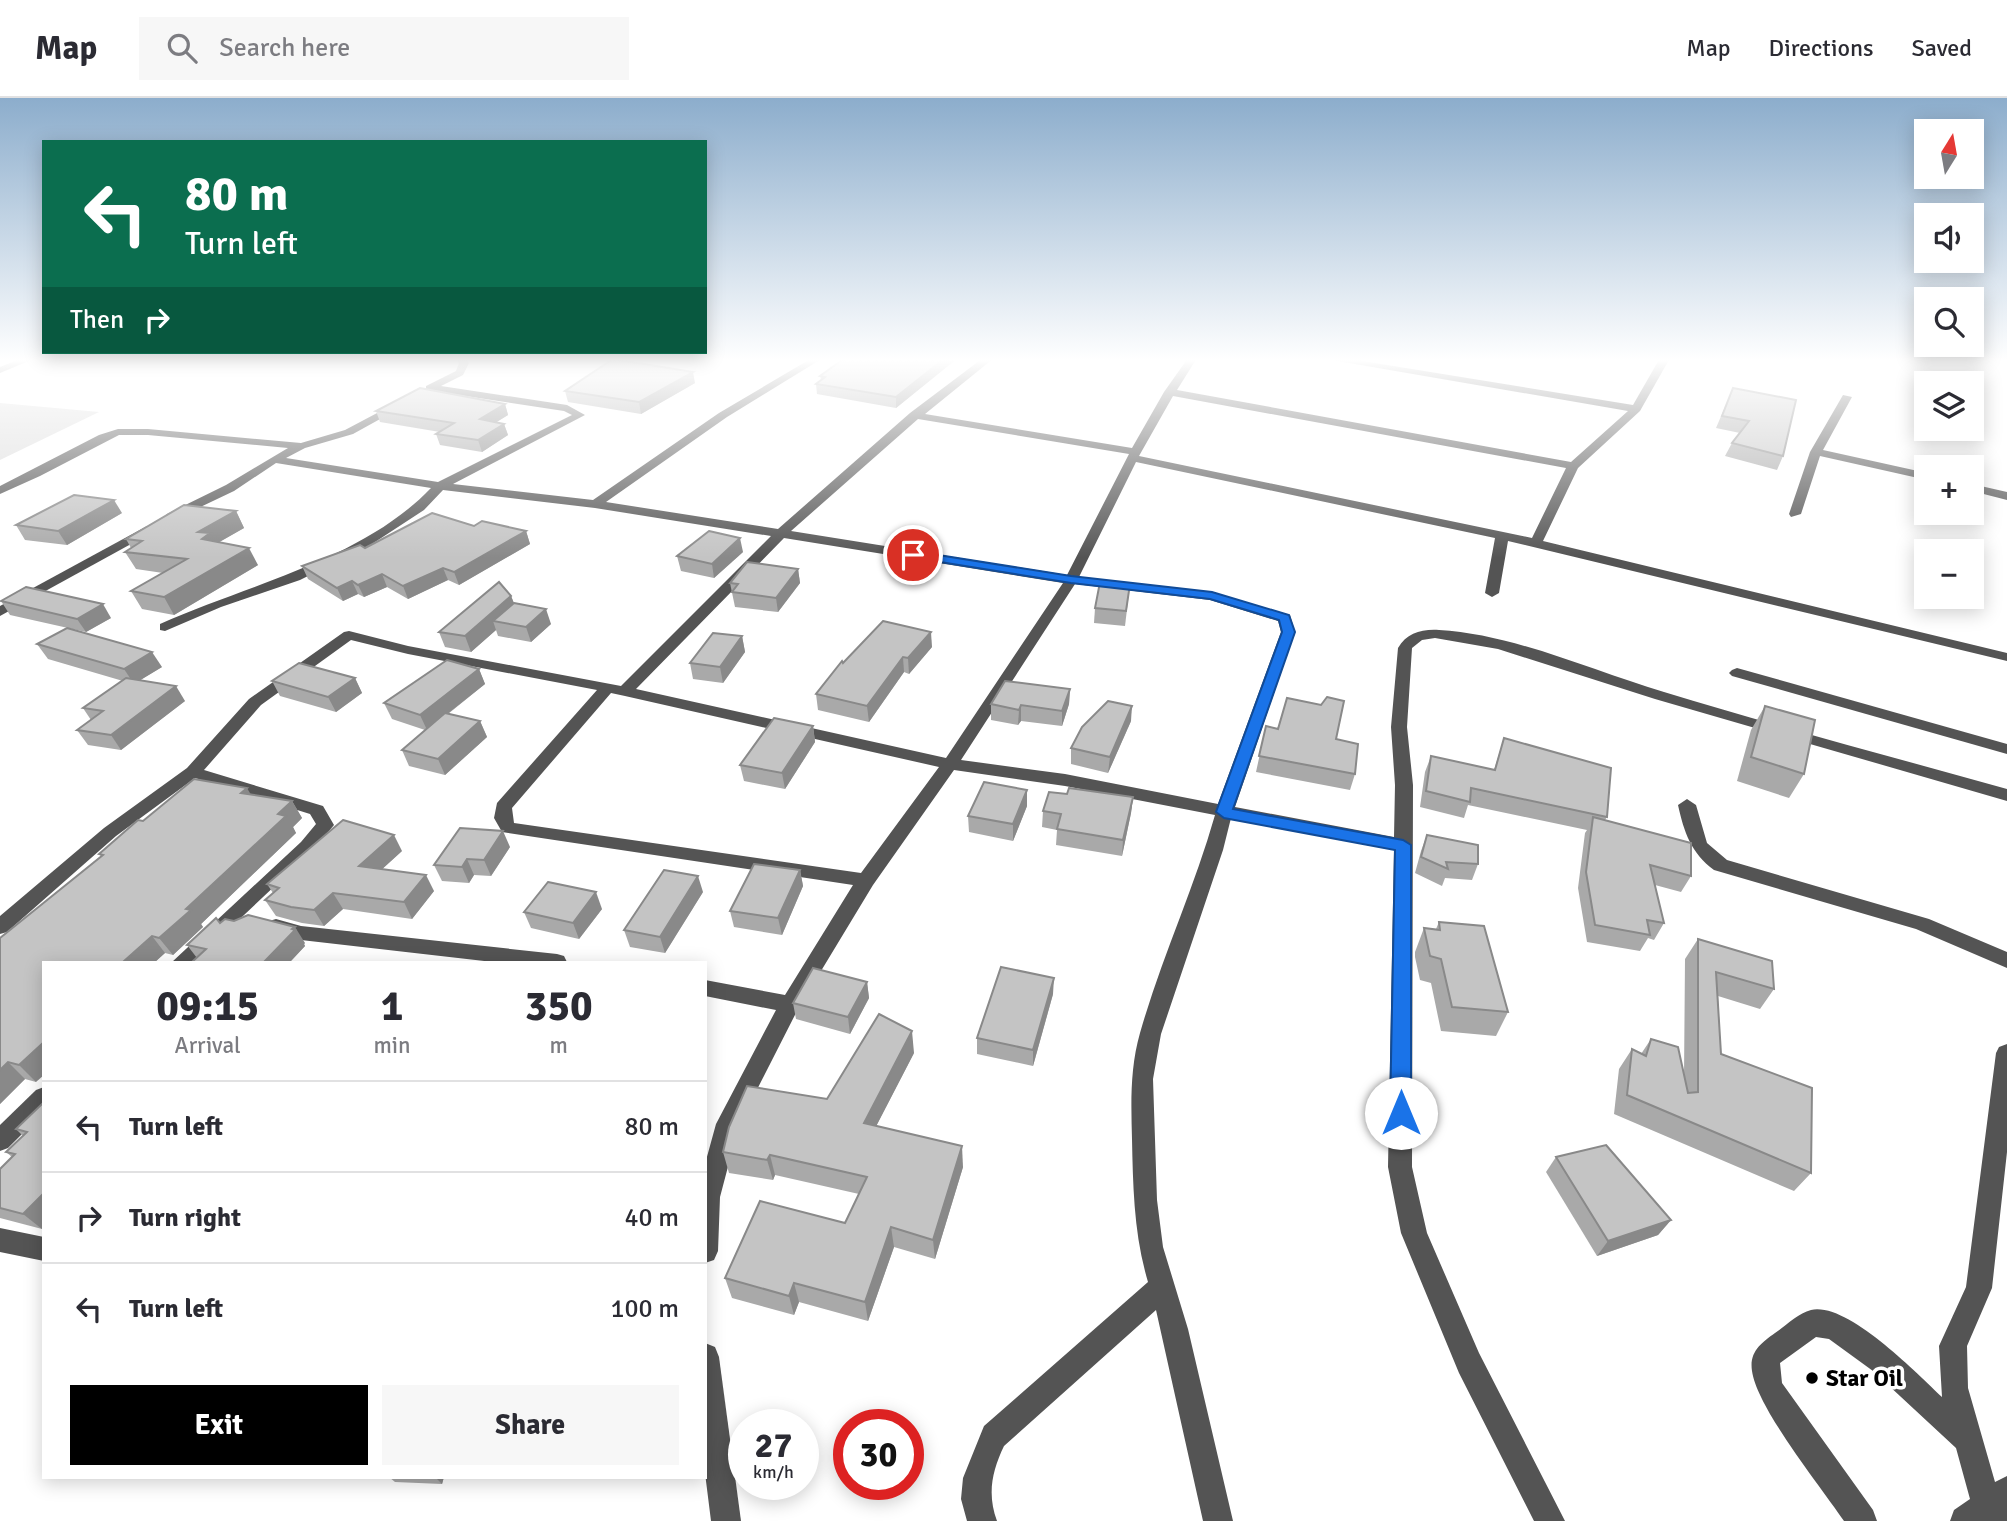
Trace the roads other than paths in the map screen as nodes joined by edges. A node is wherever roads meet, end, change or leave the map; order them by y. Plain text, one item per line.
1 (363, 424) edge
2 (561, 424) edge
3 (710, 424) edge
4 (903, 424) edge
5 (966, 424) edge
6 (1151, 424) edge
7 (1346, 424) edge
8 (1619, 424) edge
9 (1832, 424) edge
10 (301, 446) junction
11 (1816, 452) junction
12 (1134, 455) junction
13 (274, 459) junction
14 (1573, 466) junction
15 (1914, 474) edge
16 (440, 486) junction
17 (0, 490) edge
18 (1984, 490) edge
19 (2007, 496) edge
20 (595, 505) junction
21 (1795, 514) dead end
22 (781, 534) junction
23 (1502, 536) junction
24 (1536, 543) junction
25 (1071, 580) junction
26 (1492, 593) dead end
27 (0, 612) edge
28 (165, 627) dead end
29 (2007, 657) edge
30 (1737, 673) dead end
31 (616, 690) junction
32 (2007, 749) edge
33 (950, 764) junction
34 (193, 772) junction
35 (2007, 795) edge
36 (1687, 806) dead end
37 (1224, 812) junction
38 (1403, 845) junction
39 (866, 880) junction
40 (236, 915) junction
41 (0, 927) edge
42 (2007, 960) edge
43 (183, 961) edge
44 (548, 961) edge
45 (707, 988) edge
46 (790, 1004) junction
47 (2007, 1053) edge
48 (42, 1099) edge
49 (0, 1141) edge
50 (707, 1216) edge
51 (0, 1240) edge
52 (42, 1249) edge
53 (1163, 1286) junction
54 (707, 1373) edge
55 (1969, 1440) junction
56 (1990, 1509) edge
57 (726, 1521) edge
58 (982, 1521) edge
59 (1218, 1521) edge
60 (1550, 1521) edge
61 (1862, 1521) edge

1 - 10 street
2 - 16 street
3 - 20 street
4 - 22 street
5 - 12 street
6 - 12 street
7 - 14 street
8 - 14 street
9 - 11 street
10 - 13 street
10 - 17 street
11 - 15 street
11 - 21 street
12 - 23 street
12 - 25 street
13 - 16 street
13 - 27 street
14 - 24 street
16 - 20 street
16 - 28 street
18 - 19 street
20 - 22 street
22 - 25 street
22 - 31 street
23 - 24 street
23 - 26 street
24 - 29 street
25 - 33 street
25 - 37 street
30 - 32 street
31 - 33 street
31 - 34 street
31 - 39 street
33 - 37 street
33 - 39 street
34 - 40 street
34 - 41 street
35 - 38 street
36 - 42 street
37 - 38 street
37 - 53 street
38 - 60 street
39 - 46 street
40 - 43 street
40 - 44 street
45 - 46 street
46 - 50 street
47 - 55 street
48 - 49 street
51 - 52 street
53 - 58 street
53 - 59 street
54 - 57 street
55 - 56 street
55 - 61 street

